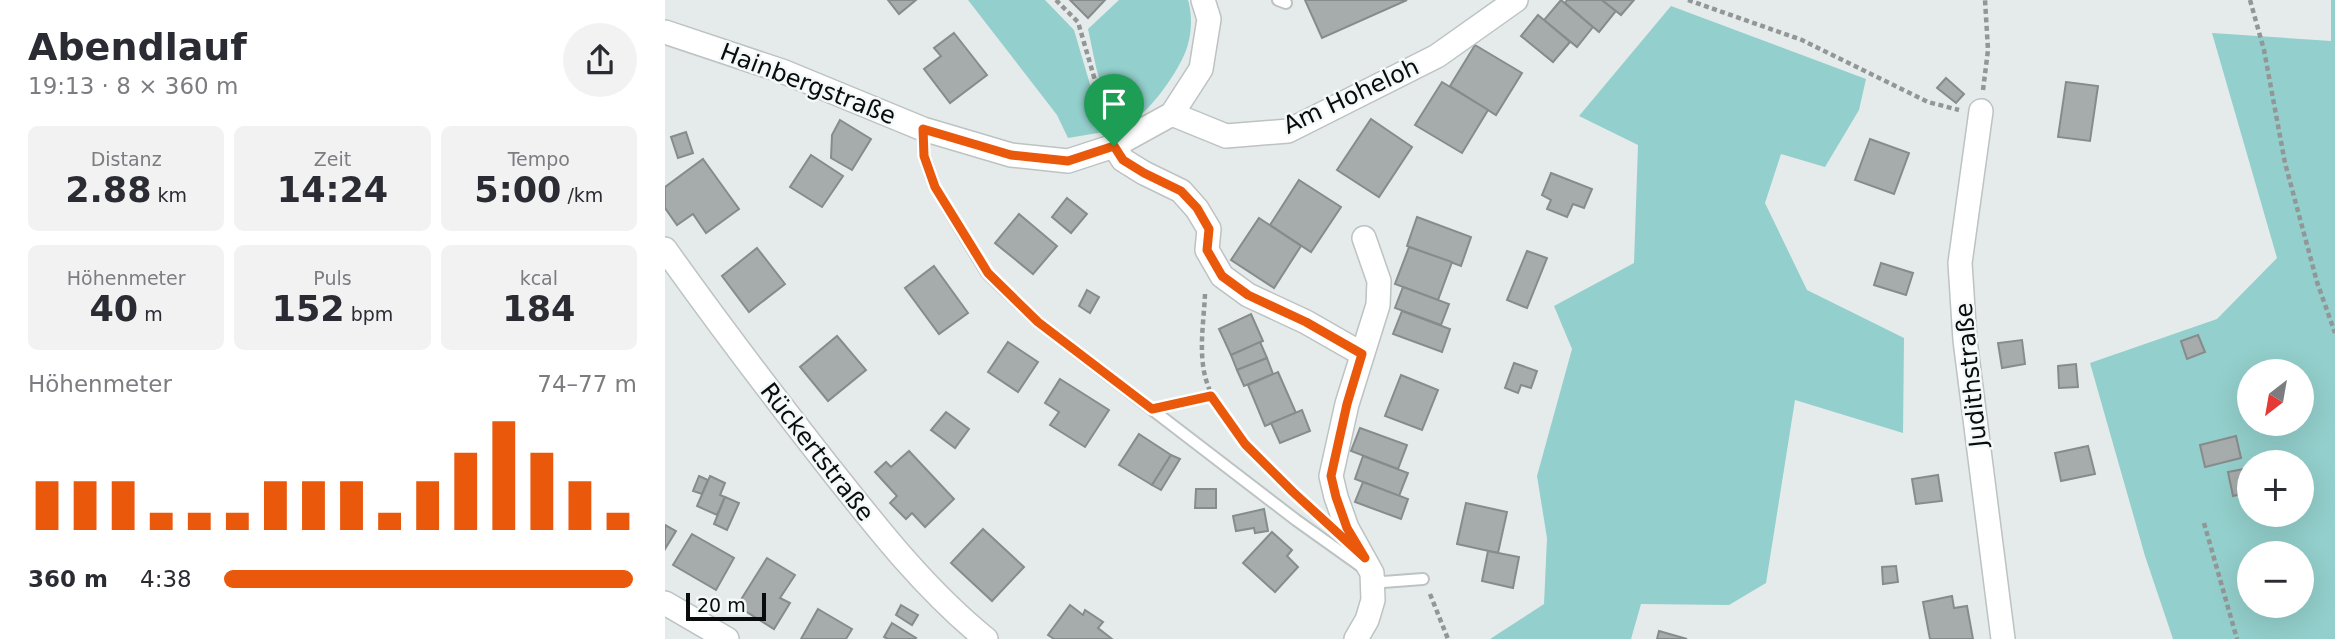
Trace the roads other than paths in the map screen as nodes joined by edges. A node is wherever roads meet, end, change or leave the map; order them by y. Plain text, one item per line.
1 (1203, 0) edge
2 (1516, 0) edge
3 (665, 32) edge
4 (1981, 111) road end
5 (1172, 114) junction
6 (923, 129) junction
7 (1114, 146) junction
8 (1364, 238) dead end
9 (665, 249) edge
10 (1362, 354) junction
11 (1372, 573) junction
12 (1423, 579) road end
13 (665, 603) edge
14 (727, 639) edge
15 (985, 639) edge
16 (1356, 639) edge
17 (2003, 639) edge

1 - 5 street
2 - 5 street, Am Hoheloh
3 - 6 street, Hainbergstraße
4 - 17 street, Judithstraße
5 - 7 street, Hainbergstraße
6 - 7 street, Hainbergstraße
6 - 11 lane
7 - 10 street
8 - 10 street
9 - 15 street, Rückertstraße
10 - 11 street
11 - 12 lane
11 - 16 street
13 - 14 street

